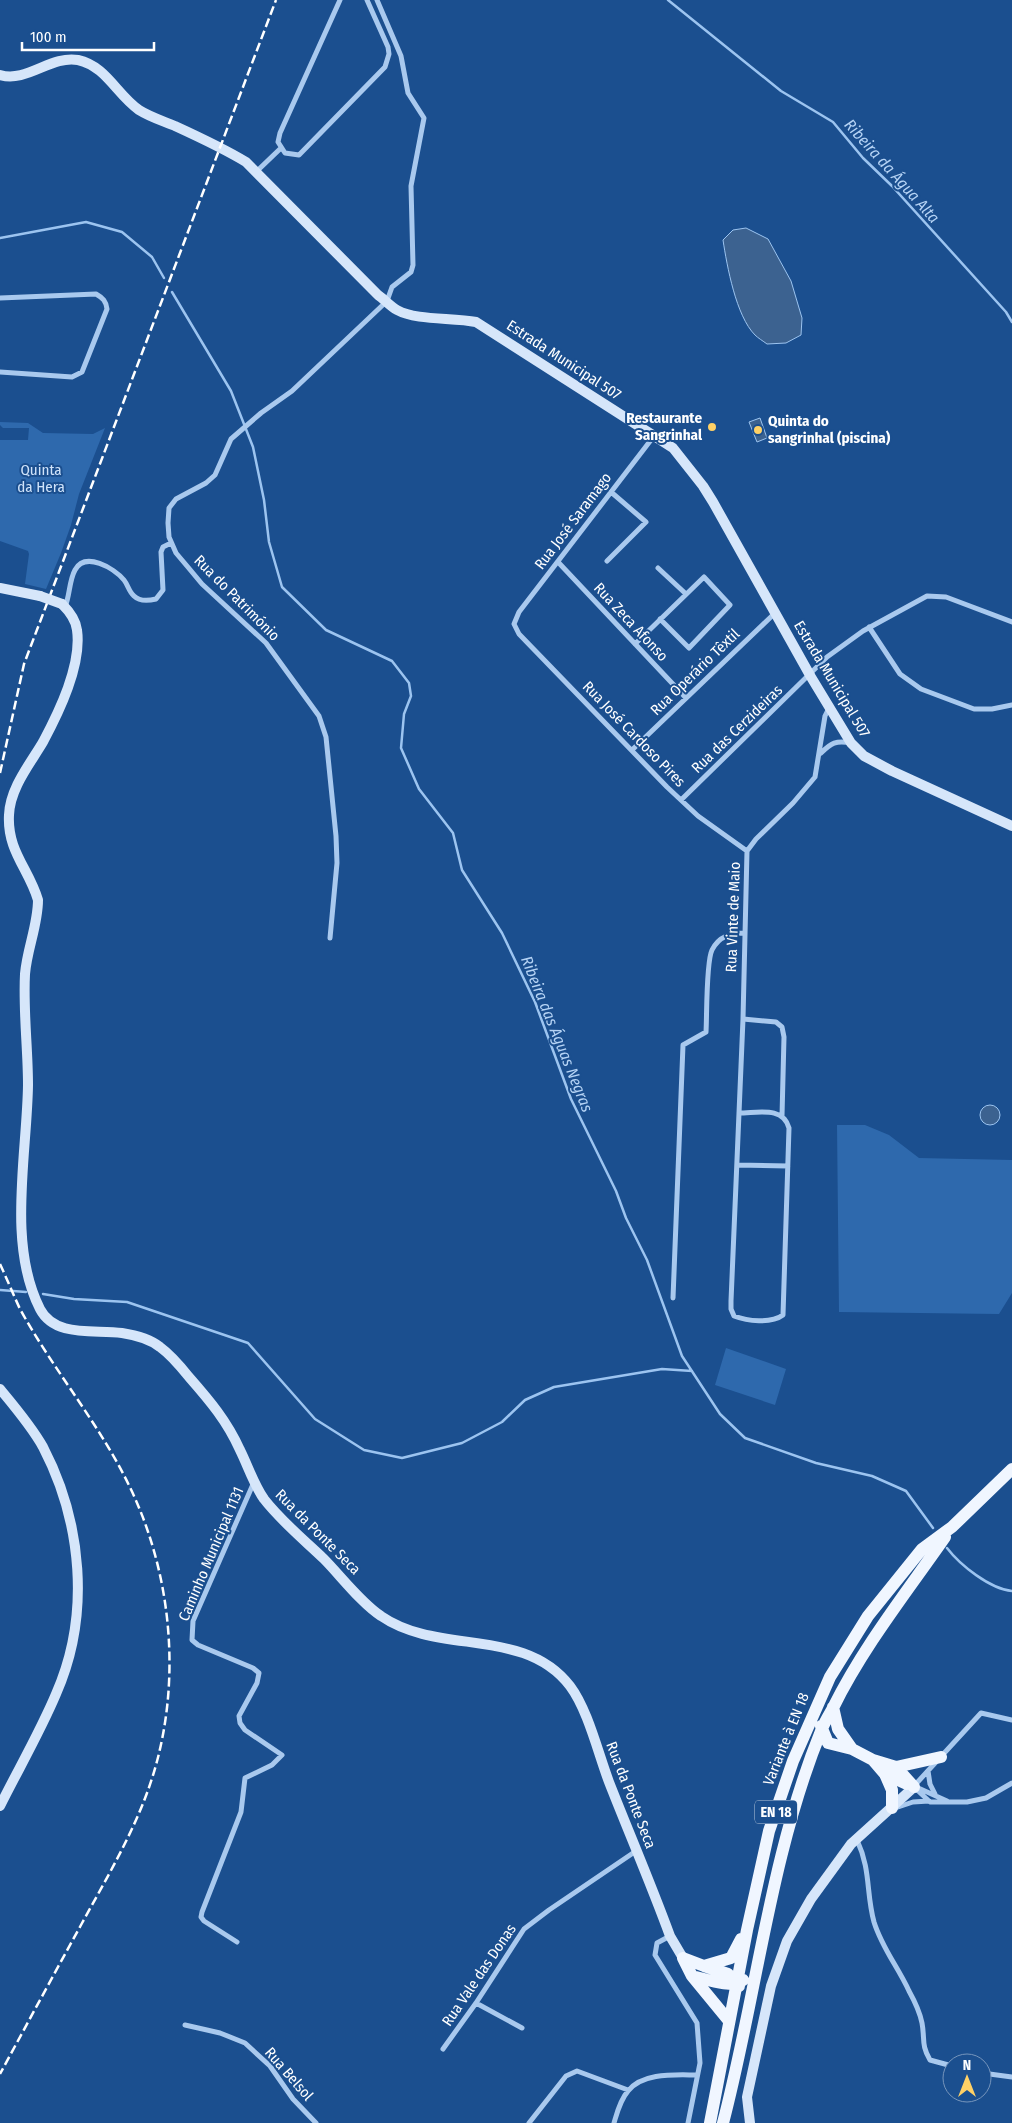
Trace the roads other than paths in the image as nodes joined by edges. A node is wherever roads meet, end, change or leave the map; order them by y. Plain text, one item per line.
1 (340, 0) edge
2 (367, 0) edge
3 (377, 0) edge
4 (0, 76) edge
5 (281, 148) junction
6 (256, 172) junction
7 (0, 298) edge
8 (387, 302) junction
9 (0, 372) edge
10 (655, 436) junction
11 (611, 492) junction
12 (172, 543) junction
13 (607, 561) dead end
14 (558, 562) junction
15 (658, 568) dead end
16 (0, 588) edge
17 (686, 594) junction
18 (63, 606) junction
19 (775, 613) junction
20 (660, 619) junction
21 (1012, 622) edge
22 (514, 624) joint
23 (870, 628) junction
24 (634, 644) junction
25 (810, 675) junction
26 (686, 698) junction
27 (1012, 705) edge
28 (829, 708) junction
29 (851, 743) junction
30 (632, 750) junction
31 (820, 753) junction
32 (681, 800) junction
33 (1012, 826) edge
34 (747, 851) junction
35 (745, 933) junction
36 (330, 938) dead end
37 (743, 1019) junction
38 (739, 1113) junction
39 (782, 1116) junction
40 (737, 1165) junction
41 (788, 1166) junction
42 (673, 1298) dead end
43 (0, 1389) edge
44 (1012, 1468) edge
45 (255, 1481) junction
46 (952, 1527) junction
47 (817, 1706) junction
48 (833, 1707) junction
49 (1012, 1720) edge
50 (821, 1729) junction
51 (838, 1729) junction
52 (805, 1733) junction
53 (835, 1746) junction
54 (852, 1749) junction
55 (941, 1757) junction
56 (811, 1758) junction
57 (890, 1770) junction
58 (928, 1771) junction
59 (1012, 1783) edge
60 (914, 1787) junction
61 (935, 1794) junction
62 (929, 1801) junction
63 (950, 1803) junction
64 (0, 1806) edge
65 (892, 1808) junction
66 (857, 1840) junction
67 (637, 1850) junction
68 (747, 1930) junction
69 (670, 1936) junction
70 (237, 1942) dead end
71 (683, 1958) junction
72 (757, 1965) junction
73 (704, 1966) junction
74 (692, 1976) junction
75 (738, 1984) junction
76 (476, 2004) junction
77 (746, 2017) junction
78 (729, 2021) junction
79 (185, 2026) dead end
80 (522, 2028) dead end
81 (443, 2049) dead end
82 (942, 2063) edge
83 (992, 2074) edge
84 (697, 2075) junction
85 (1012, 2077) edge
86 (628, 2090) junction
87 (316, 2123) edge
88 (529, 2123) edge
89 (614, 2123) edge
90 (688, 2123) edge
91 (710, 2123) edge
92 (723, 2123) edge
93 (750, 2123) edge

1 - 5 street
2 - 5 street
3 - 8 street, Rua do Património
4 - 6 street, Estrada Municipal 507
5 - 6 street
6 - 8 street, Estrada Municipal 507
7 - 9 street
8 - 10 street, Estrada Municipal 507
8 - 12 street, Rua do Património
10 - 11 street, Rua José Saramago
10 - 19 street, Estrada Municipal 507
11 - 13 street
11 - 14 street, Rua José Saramago
12 - 18 street
12 - 36 street, Rua do Património
14 - 22 street, Rua José Saramago
14 - 24 street, Rua Zeca Afonso
15 - 17 street
16 - 18 street, bridge
17 - 20 street
17 - 20 street
18 - 45 street, Rua da Ponte Seca
19 - 25 street, Estrada Municipal 507
19 - 26 street, Rua Operário Têxtil
20 - 24 street
21 - 23 street, Rua das Cerzideiras
22 - 30 street, Rua José Cardoso Pires
23 - 25 street, Rua das Cerzideiras
23 - 27 street
24 - 26 street, Rua Zeca Afonso
25 - 28 street, Estrada Municipal 507
25 - 32 street, Rua das Cerzideiras
26 - 30 street, Rua Operário Têxtil
28 - 29 street, Estrada Municipal 507
28 - 31 street, Rua Vinte de Maio
29 - 31 street
29 - 33 street, Estrada Municipal 507
30 - 32 street, Rua José Cardoso Pires
31 - 34 street, Rua Vinte de Maio
32 - 34 street, Rua José Cardoso Pires
34 - 35 street, Rua Vinte de Maio
35 - 37 street, Rua Vinte de Maio
35 - 42 street
37 - 38 street, Rua Vinte de Maio
37 - 39 street
38 - 39 street
38 - 40 street, Rua Vinte de Maio
39 - 41 street
40 - 41 street
40 - 41 street, Rua Vinte de Maio
43 - 64 street
44 - 46 main road, Variante à EN 18 / EN 18
45 - 67 street, Rua da Ponte Seca
45 - 70 street, Caminho Municipal 1131
46 - 47 main road, Variante à EN 18 / EN 18
46 - 48 main road, Variante à EN 18 / EN 18
47 - 50 main road
47 - 52 main road, Variante à EN 18 / EN 18
48 - 50 main road, Variante à EN 18 / EN 18
48 - 51 main road
49 - 55 street
50 - 51 main road
50 - 52 main road
50 - 53 main road
50 - 56 main road, Variante à EN 18 / EN 18
51 - 54 main road
52 - 68 main road, Variante à EN 18 / EN 18
53 - 54 main road
53 - 56 main road
54 - 57 main road
55 - 57 main road
55 - 58 street
56 - 72 main road, Variante à EN 18 / EN 18
57 - 60 main road
57 - 65 main road
58 - 60 street
58 - 61 street
59 - 63 street
60 - 61 street
60 - 62 street
60 - 65 street
61 - 63 street
62 - 63 street
62 - 65 street
65 - 66 street
66 - 82 street
66 - 93 street
67 - 69 street, Rua da Ponte Seca
67 - 76 street, Rua Vale das Donas
68 - 73 main road
68 - 75 main road, Variante à EN 18 / EN 18
69 - 71 street, Rua da Ponte Seca
69 - 84 street
71 - 73 main road
71 - 74 main road
72 - 75 main road
72 - 77 main road, Variante à EN 18 / EN 18
73 - 75 main road
74 - 75 main road
74 - 78 main road
75 - 77 main road
75 - 78 main road, Variante à EN 18 / EN 18
76 - 80 street
76 - 81 street, Rua Vale das Donas
77 - 92 main road, Variante à EN 18 / EN 18
78 - 91 main road, Variante à EN 18 / EN 18
79 - 87 street, Rua Belsol
83 - 85 street
84 - 86 street
84 - 90 street
86 - 88 street
86 - 89 street

